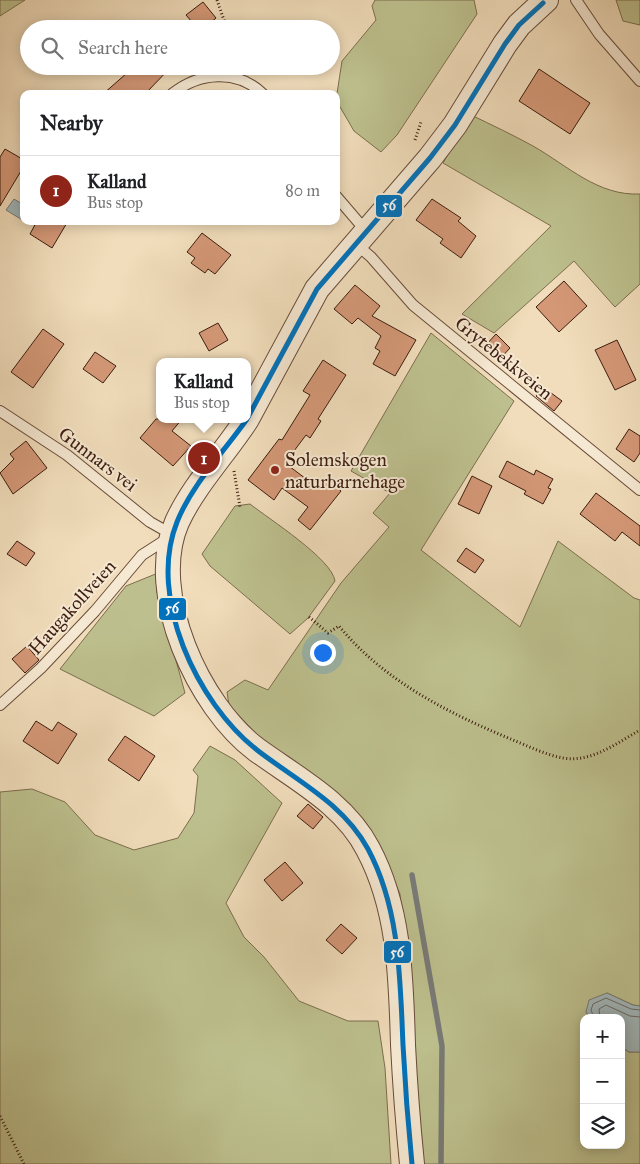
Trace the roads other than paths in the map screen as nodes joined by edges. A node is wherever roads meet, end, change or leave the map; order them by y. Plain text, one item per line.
1 (546, 0) edge
2 (576, 0) edge
3 (640, 81) edge
4 (179, 90) edge
5 (257, 90) edge
6 (340, 203) edge
7 (360, 237) junction
8 (0, 411) edge
9 (251, 411) edge
10 (244, 423) edge
11 (640, 490) edge
12 (173, 535) junction
13 (0, 705) edge
14 (412, 1164) edge

1 - 7 street
2 - 3 lane
4 - 5 lane
6 - 7 lane, Grytebekkveien
7 - 9 street
7 - 11 lane, Grytebekkveien
8 - 12 lane, Gunnars vei
10 - 12 street
12 - 13 lane, Haugakollveien
12 - 14 street

